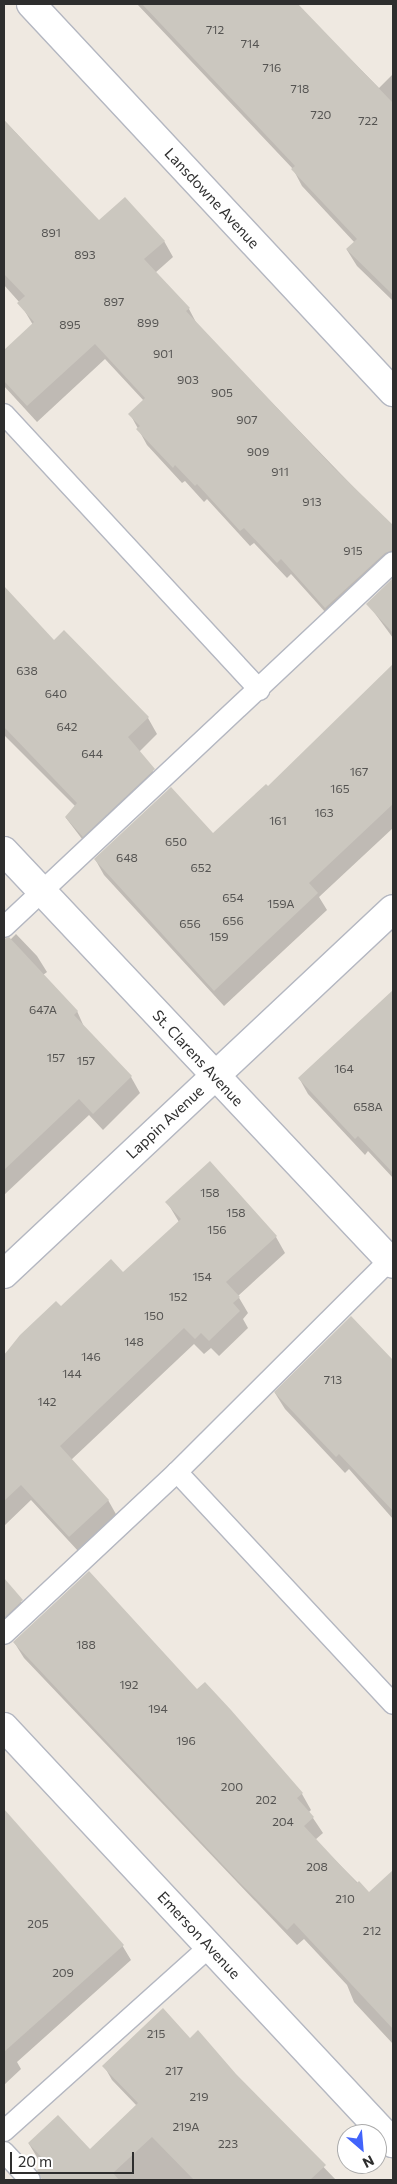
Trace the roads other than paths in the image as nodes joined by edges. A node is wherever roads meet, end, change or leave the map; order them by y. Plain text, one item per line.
1 (32, 4) edge
2 (393, 392) edge
3 (4, 414) edge
4 (393, 562) edge
5 (260, 690) junction
6 (4, 851) edge
7 (42, 891) junction
8 (393, 909) edge
9 (4, 927) edge
10 (214, 1075) junction
11 (392, 1260) edge
12 (4, 1274) edge
13 (177, 1472) junction
14 (4, 1634) edge
15 (393, 1704) edge
16 (4, 1726) edge
17 (210, 1946) junction
18 (4, 2131) edge
19 (393, 2143) edge
20 (4, 2152) edge
21 (30, 2180) edge

1 - 2 street, Lansdowne Avenue
3 - 5 lane
4 - 5 lane
5 - 7 lane
6 - 7 street, St. Clarens Avenue
7 - 9 lane
7 - 10 street, St. Clarens Avenue
8 - 10 street, Lappin Avenue
10 - 11 street, St. Clarens Avenue
10 - 12 street, Lappin Avenue
11 - 13 lane
13 - 14 lane
13 - 15 lane
16 - 17 street, Emerson Avenue
17 - 18 lane
17 - 19 street, Emerson Avenue
20 - 21 lane

